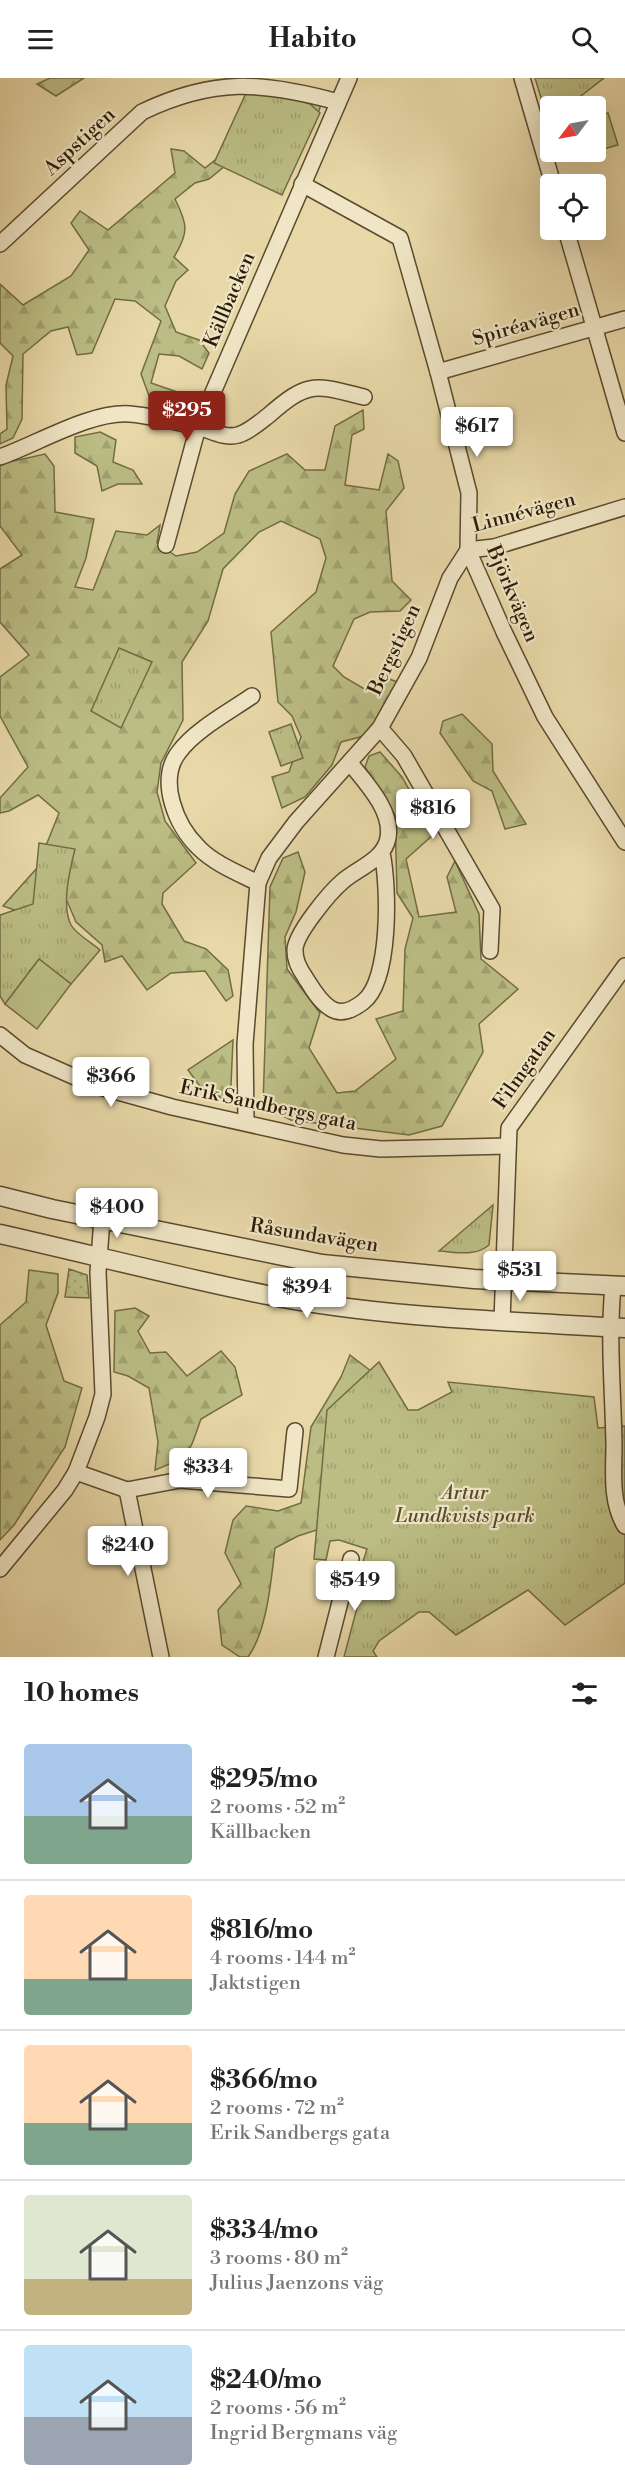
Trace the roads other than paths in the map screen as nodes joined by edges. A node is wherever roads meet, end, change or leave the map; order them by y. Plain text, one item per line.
1 (349, 78) edge
2 (522, 78) edge
3 (338, 102) junction
4 (550, 174) edge
5 (302, 184) junction
6 (569, 240) edge
7 (0, 244) edge
8 (625, 319) edge
9 (594, 327) junction
10 (438, 372) junction
11 (364, 397) dead end
12 (198, 427) junction
13 (625, 433) edge
14 (0, 457) edge
15 (625, 507) edge
16 (166, 545) dead end
17 (468, 550) junction
18 (252, 696) dead end
19 (380, 728) junction
20 (350, 763) junction
21 (625, 842) edge
22 (382, 853) junction
23 (258, 883) junction
24 (490, 951) dead end
25 (625, 966) edge
26 (0, 1035) edge
27 (246, 1124) junction
28 (508, 1146) junction
29 (0, 1196) edge
30 (102, 1219) junction
31 (0, 1234) edge
32 (99, 1255) junction
33 (504, 1282) junction
34 (619, 1286) edge
35 (502, 1321) junction
36 (617, 1328) edge
37 (295, 1431) dead end
38 (619, 1433) edge
39 (76, 1472) junction
40 (127, 1490) junction
41 (625, 1526) edge
42 (351, 1559) dead end
43 (0, 1569) edge
44 (161, 1657) edge
45 (326, 1657) edge

1 - 3 street, Källbacken
2 - 4 street
3 - 5 street, Källbacken
3 - 7 street, Aspstigen
5 - 10 street, Björkvägen
5 - 12 street, Källbacken
6 - 9 street
8 - 9 street, Spiréavägen
9 - 10 street, Spiréavägen
9 - 13 street
10 - 17 street, Björkvägen
11 - 12 street
12 - 14 street
12 - 16 street, Källbacken
15 - 17 street, Linnévägen
17 - 19 street, Bergstigen
17 - 21 street, Björkvägen
18 - 23 street
19 - 20 street, Bergstigen
19 - 24 street
20 - 22 street
20 - 23 street, Bergstigen
22 - 22 street
23 - 27 street, Bergstigen
25 - 28 street, Filmgatan
26 - 27 street, Erik Sandbergs gata
27 - 28 street, Erik Sandbergs gata
28 - 33 street, Filmgatan
29 - 30 street, Råsundavägen
30 - 32 street
30 - 33 street, Råsundavägen
31 - 32 street
32 - 35 street
32 - 39 street
33 - 34 street, Råsundavägen
33 - 35 street, Filmgatan
34 - 36 street
35 - 36 street
36 - 38 street
37 - 40 street
38 - 41 street
39 - 40 street
39 - 43 street
40 - 44 street
42 - 45 street

